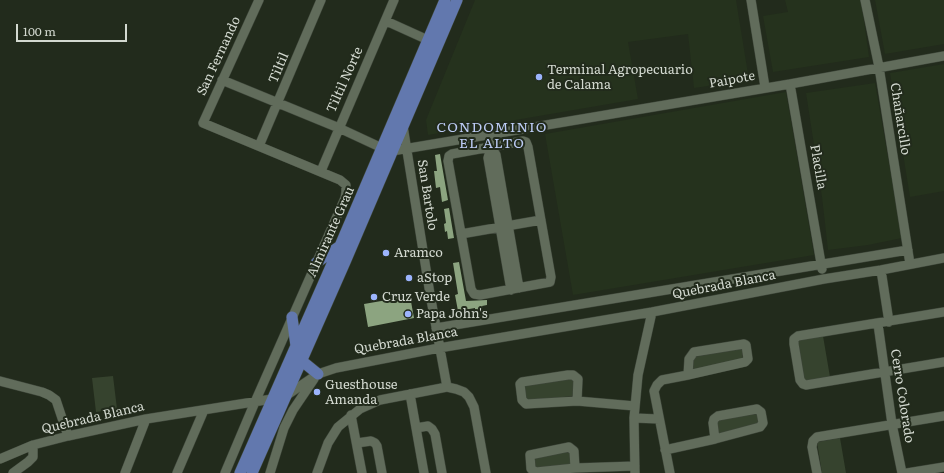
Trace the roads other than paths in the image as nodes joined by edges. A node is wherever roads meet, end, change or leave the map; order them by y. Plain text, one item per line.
1 (259, 0) edge
2 (322, 0) edge
3 (394, 0) edge
4 (445, 0) edge
5 (457, 0) edge
6 (751, 0) edge
7 (865, 0) edge
8 (386, 21) junction
9 (428, 40) junction
10 (944, 56) edge
11 (879, 67) junction
12 (222, 80) junction
13 (790, 84) junction
14 (765, 87) junction
15 (278, 103) junction
16 (402, 126) junction
17 (339, 128) junction
18 (489, 134) junction
19 (259, 146) junction
20 (491, 147) junction
21 (406, 148) junction
22 (387, 150) junction
23 (321, 171) junction
24 (541, 220) junction
25 (504, 227) junction
26 (461, 234) junction
27 (340, 246) junction
28 (907, 246) junction
29 (944, 258) edge
30 (316, 263) junction
31 (910, 264) junction
32 (822, 265) junction
33 (881, 270) junction
34 (824, 279) junction
35 (515, 289) junction
36 (652, 312) junction
37 (944, 312) edge
38 (292, 317) junction
39 (889, 322) junction
40 (878, 324) junction
41 (436, 328) junction
42 (296, 346) junction
43 (439, 348) junction
44 (302, 362) junction
45 (944, 362) edge
46 (885, 371) junction
47 (318, 374) junction
48 (688, 375) junction
49 (0, 381) edge
50 (447, 387) junction
51 (410, 394) junction
52 (286, 395) junction
53 (272, 399) junction
54 (254, 402) junction
55 (577, 402) junction
56 (635, 406) junction
57 (204, 410) junction
58 (351, 415) junction
59 (944, 416) edge
60 (634, 418) junction
61 (146, 419) junction
62 (659, 419) junction
63 (892, 424) junction
64 (416, 428) junction
65 (68, 436) junction
66 (715, 439) junction
67 (357, 443) junction
68 (33, 445) junction
69 (665, 450) junction
70 (0, 459) edge
71 (944, 467) edge
72 (575, 468) junction
73 (635, 469) edge
74 (13, 473) edge
75 (125, 473) edge
76 (177, 473) edge
77 (225, 473) edge
78 (240, 473) edge
79 (252, 473) edge
80 (270, 473) edge
81 (317, 473) edge
82 (362, 473) edge
83 (382, 473) edge
84 (424, 473) edge
85 (442, 473) edge
86 (486, 473) edge
87 (670, 473) edge
88 (817, 473) edge
89 (902, 473) edge
90 (907, 473) edge
91 (915, 473) edge

1 - 12 street, San Fernando
2 - 15 street, Tiltil
3 - 8 street, Tiltil Norte
4 - 9 main road, Almirante Grau
5 - 16 main road, Almirante Grau
6 - 14 street
7 - 11 street, Chañarcillo
8 - 9 street
8 - 17 street, Tiltil Norte
9 - 22 main road, Almirante Grau
10 - 11 street, Paipote
11 - 13 street, Paipote
11 - 28 street, Chañarcillo
12 - 15 street
12 - 19 street, San Fernando
13 - 14 street, Paipote
13 - 32 street, Placilla
14 - 18 street, Paipote
15 - 17 street
15 - 19 street, Tiltil
16 - 21 street, San Bartolo
16 - 22 main road, Almirante Grau
17 - 22 street
17 - 23 street, Tiltil Norte
18 - 20 street
18 - 21 street, Paipote
19 - 23 street
20 - 24 street
20 - 25 street
20 - 26 street
21 - 22 street, Paipote
21 - 41 street, San Bartolo
22 - 27 main road, Almirante Grau
22 - 44 main road, Almirante Grau
23 - 30 street, Almirante Grau
24 - 25 street
24 - 35 street
25 - 26 street
25 - 35 street
26 - 35 street
27 - 30 main road
27 - 42 main road, Almirante Grau
28 - 31 street, Chañarcillo
28 - 32 street
29 - 31 street, Quebrada Blanca
30 - 38 street, Almirante Grau
31 - 33 street, Quebrada Blanca
32 - 34 street, Placilla
32 - 41 street
33 - 34 street, Quebrada Blanca
33 - 39 street
34 - 36 street, Quebrada Blanca
36 - 43 street, Quebrada Blanca
36 - 56 street
37 - 39 street
38 - 42 main road
38 - 54 street, Almirante Grau
39 - 40 street
40 - 46 street, Cerro Colorado
40 - 46 street
41 - 43 street, San Bartolo
42 - 53 main road, Almirante Grau
43 - 47 street, Quebrada Blanca
43 - 50 street, San Bartolo
44 - 47 main road
44 - 52 main road, Almirante Grau
45 - 46 street
46 - 63 street, Cerro Colorado
47 - 52 street, Quebrada Blanca
47 - 80 street
48 - 48 street
48 - 62 street
49 - 65 street
50 - 51 street
50 - 86 street
51 - 58 street
51 - 64 street
52 - 53 street, Quebrada Blanca
52 - 79 main road, Almirante Grau
53 - 54 street, Quebrada Blanca
53 - 78 main road, Almirante Grau
54 - 57 street, Quebrada Blanca
54 - 77 street, Almirante Grau
55 - 55 street
55 - 56 street
56 - 60 street
57 - 61 street, Quebrada Blanca
57 - 76 street
58 - 67 street
58 - 81 street
59 - 63 street
60 - 62 street
60 - 73 street
61 - 65 street, Quebrada Blanca
61 - 75 street
62 - 69 street
63 - 88 street
63 - 89 street, Cerro Colorado
64 - 84 street
64 - 85 street
65 - 68 street, Quebrada Blanca
66 - 66 street
66 - 69 street
67 - 82 street
67 - 83 street
68 - 70 street, Quebrada Blanca
68 - 74 street
69 - 87 street
71 - 91 street
72 - 72 street
72 - 73 street
90 - 91 street

